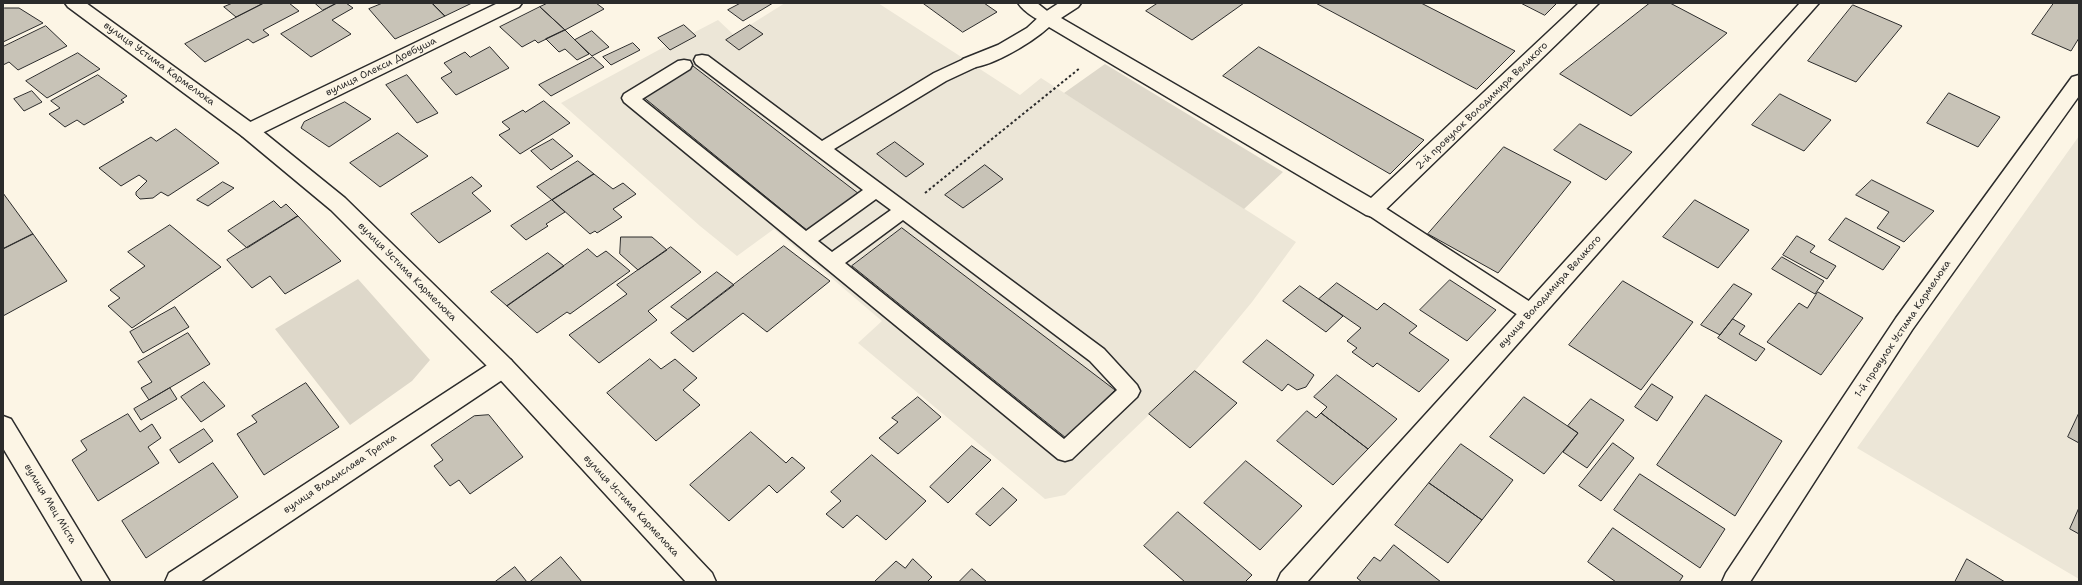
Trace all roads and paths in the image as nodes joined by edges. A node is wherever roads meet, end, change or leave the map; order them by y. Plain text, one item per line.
1 (74, 3) edge
2 (513, 3) edge
3 (1026, 3) edge
4 (1072, 3) edge
5 (1590, 3) edge
6 (1810, 3) edge
7 (1048, 18) junction
8 (1102, 50) junction
9 (702, 60) dead end
10 (970, 63) joint
11 (684, 65) dead end
12 (2079, 82) edge
13 (249, 130) junction
14 (821, 149) junction
15 (876, 190) junction
16 (1373, 209) junction
17 (904, 210) junction
18 (805, 241) junction
19 (831, 263) junction
20 (1531, 313) junction
21 (503, 367) junction
22 (3, 426) edge
23 (97, 582) edge
24 (178, 582) edge
25 (703, 582) edge
26 (1290, 582) edge
27 (1735, 582) edge

1 - 13 street, вулиця Устима Кармелюка
2 - 13 street, вулиця Олекси Довбуша
3 - 7 lane
4 - 7 street
5 - 16 street, 2-й провулок Володимира Великого
6 - 20 street, вулиця Володимира Великого
7 - 8 street
7 - 10 street
8 - 16 street
8 - 17 path
9 - 14 lane
10 - 14 lane
11 - 18 lane
12 - 27 street, 1-й провулок Устима Кармелюка
13 - 21 street, вулиця Устима Кармелюка
14 - 15 lane
15 - 17 lane
15 - 18 lane
16 - 20 lane
17 - 19 lane
17 - 19 lane
18 - 19 lane
20 - 26 street, вулиця Володимира Великого
21 - 24 street, вулиця Владислава Трепка
21 - 25 street, вулиця Устима Кармелюка
22 - 23 street, вулиця Мец Міста

